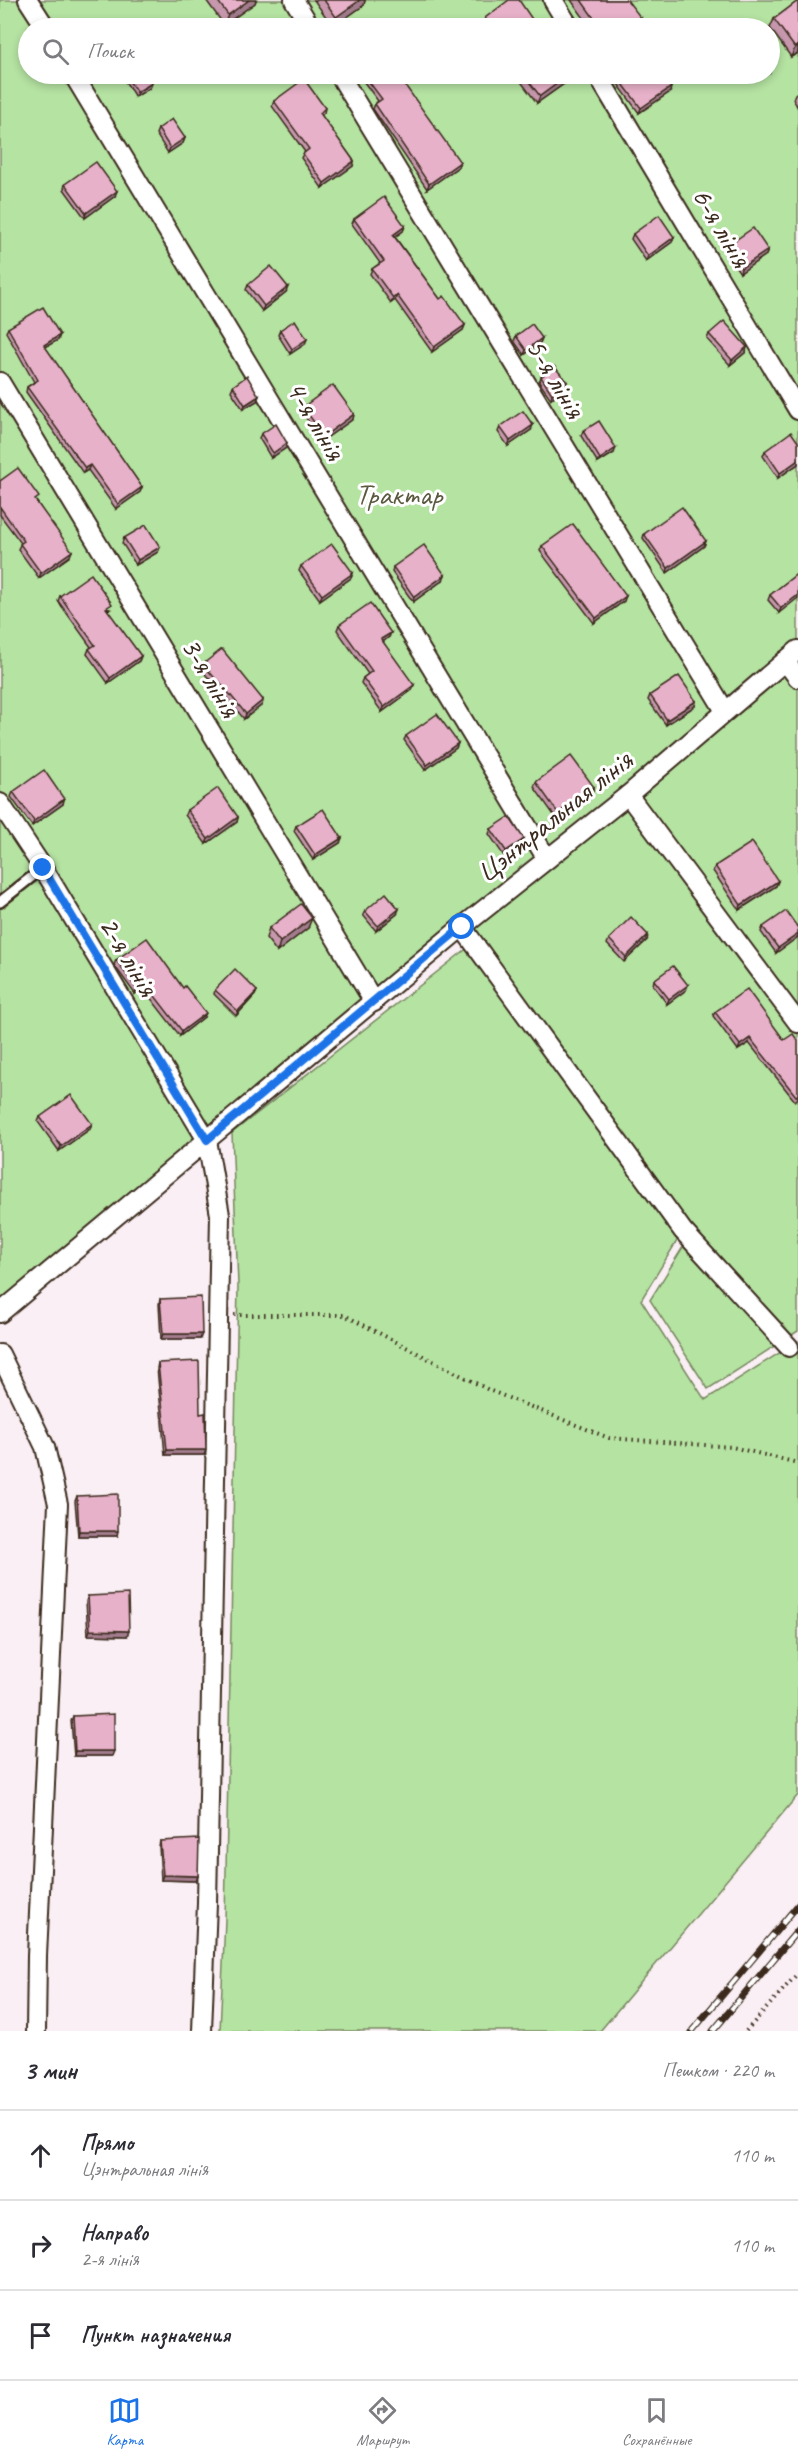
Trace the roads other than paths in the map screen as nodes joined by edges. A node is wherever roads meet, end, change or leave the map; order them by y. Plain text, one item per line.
1 (28, 0) edge
2 (294, 0) edge
3 (553, 0) edge
4 (40, 18) edge
5 (305, 18) edge
6 (564, 18) edge
7 (79, 84) edge
8 (345, 84) edge
9 (603, 84) edge
10 (0, 382) edge
11 (798, 410) edge
12 (792, 656) edge
13 (798, 678) edge
14 (724, 711) junction
15 (628, 795) junction
16 (0, 804) edge
17 (547, 859) junction
18 (43, 868) junction
19 (0, 902) edge
20 (462, 927) junction
21 (374, 1002) junction
22 (798, 1023) edge
23 (207, 1140) junction
24 (0, 1313) edge
25 (789, 1347) dead end
26 (0, 1354) edge
27 (36, 2031) edge
28 (202, 2031) edge

1 - 4 street
2 - 5 street
3 - 6 street
7 - 17 street, 4-я лінія
8 - 14 street, 5-я лінія
9 - 11 street, 6-я лінія
10 - 21 street, 3-я лінія
12 - 13 street
12 - 14 street, Цэнтральная лінія
14 - 15 street, Цэнтральная лінія
15 - 17 street, Цэнтральная лінія
15 - 22 street
16 - 18 street, 2-я лінія
17 - 20 street, Цэнтральная лінія
18 - 19 lane
18 - 23 street, 2-я лінія
20 - 21 street, Цэнтральная лінія
20 - 25 street
21 - 23 street, Цэнтральная лінія
23 - 24 street, Цэнтральная лінія
23 - 28 street
26 - 27 street

